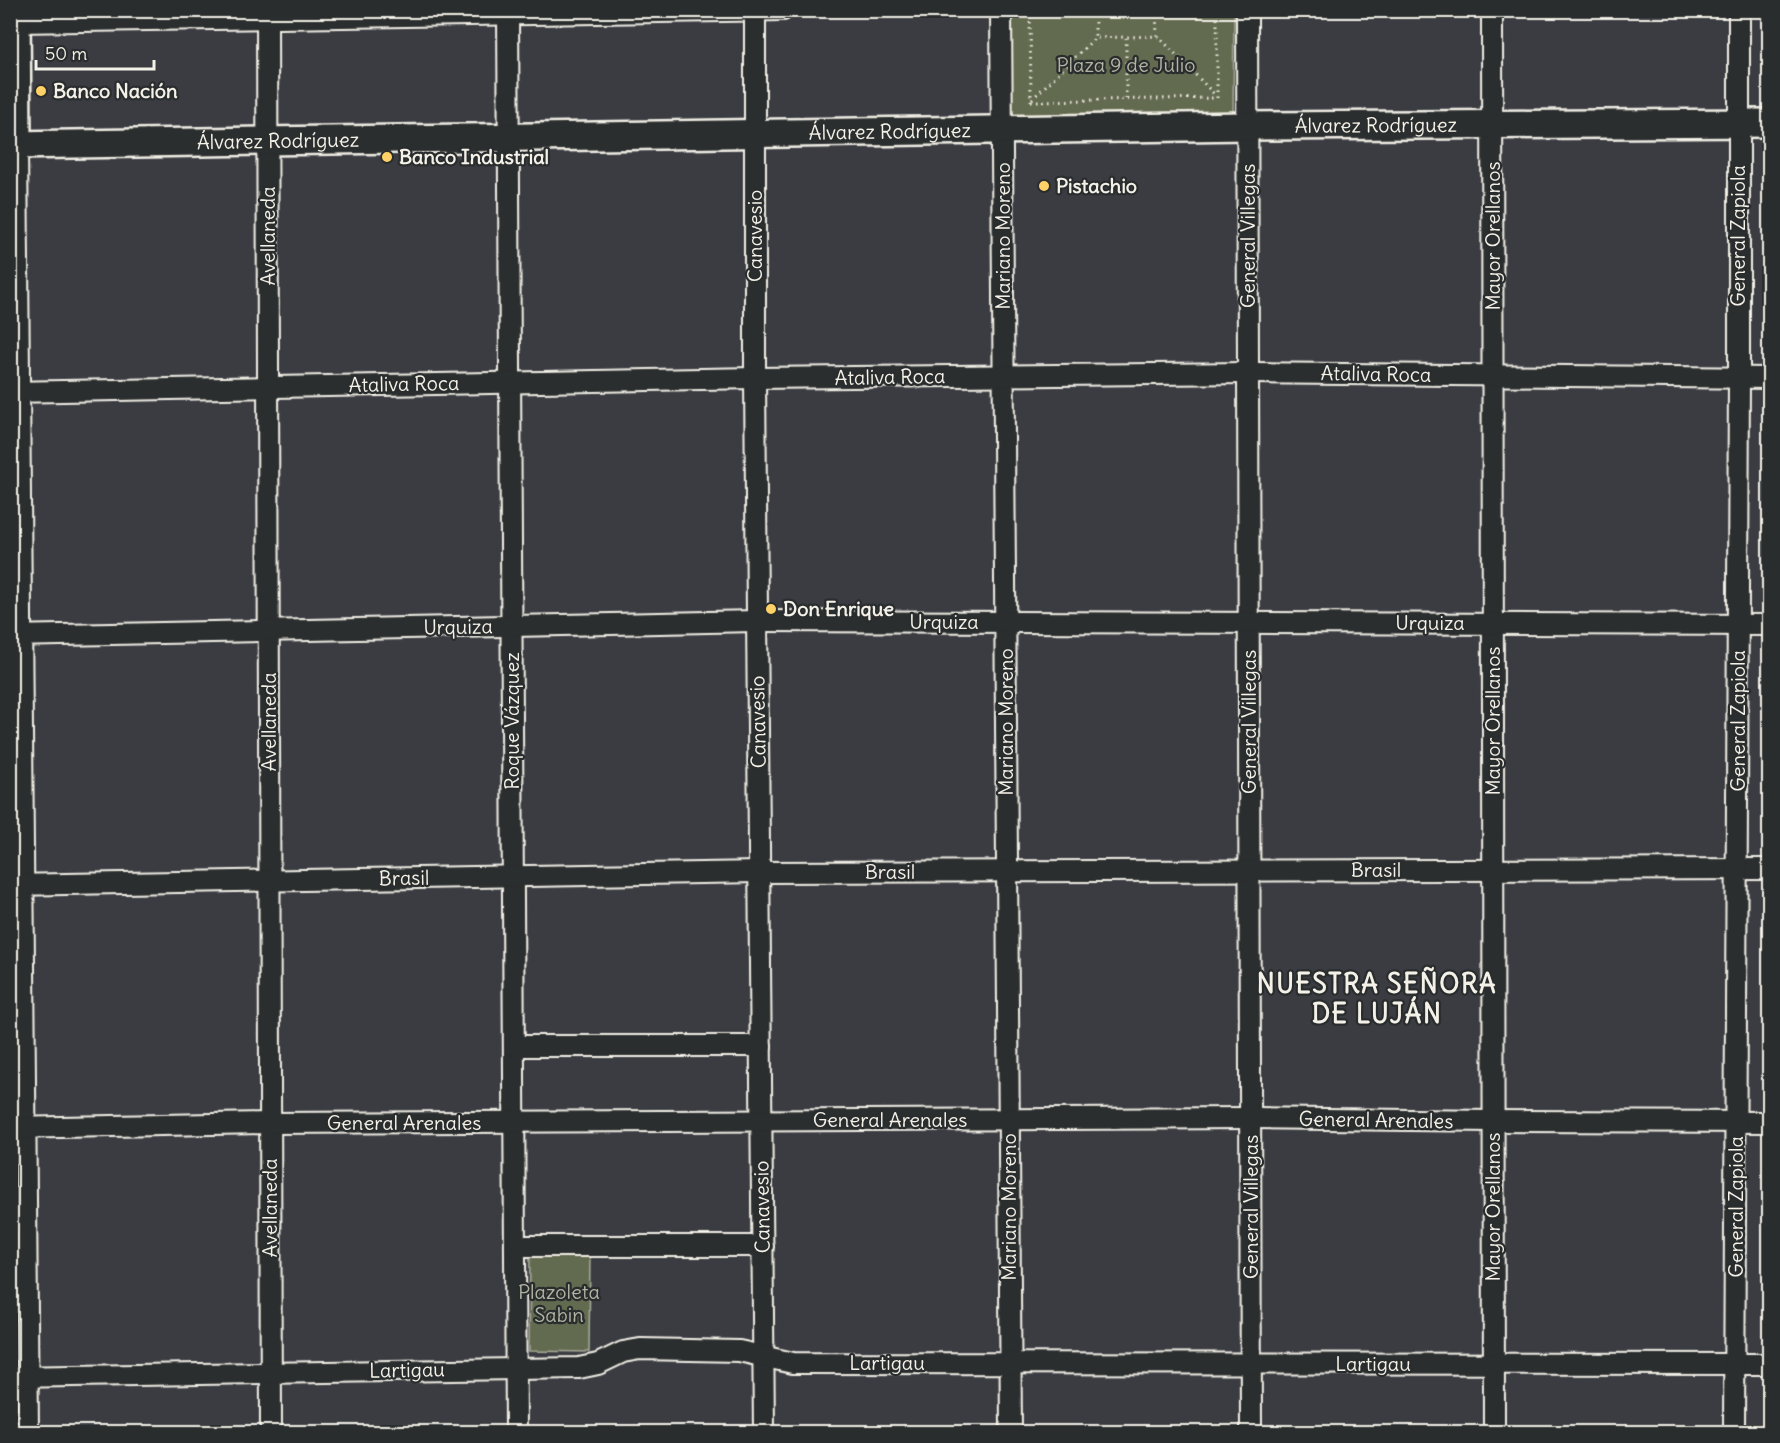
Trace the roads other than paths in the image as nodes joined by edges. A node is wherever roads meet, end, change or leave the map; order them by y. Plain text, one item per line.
1 (783, 10) edge
2 (1001, 10) edge
3 (1247, 10) edge
4 (1492, 10) edge
5 (1739, 10) edge
6 (755, 11) edge
7 (508, 12) edge
8 (267, 14) edge
9 (16, 16) edge
10 (1737, 123) junction
11 (1770, 123) edge
12 (1492, 124) junction
13 (1247, 126) junction
14 (1002, 129) junction
15 (755, 133) junction
16 (509, 137) junction
17 (268, 140) junction
18 (14, 145) edge
19 (1248, 373) junction
20 (1004, 375) junction
21 (1493, 375) junction
22 (755, 378) junction
23 (1739, 378) junction
24 (1770, 378) edge
25 (511, 383) junction
26 (268, 387) junction
27 (15, 392) edge
28 (757, 621) junction
29 (1005, 622) junction
30 (1249, 623) junction
31 (1493, 624) junction
32 (1738, 625) junction
33 (1770, 625) edge
34 (512, 626) junction
35 (268, 631) junction
36 (16, 636) edge
37 (1737, 869) junction
38 (1770, 869) edge
39 (1250, 870) junction
40 (1493, 870) junction
41 (1007, 871) junction
42 (759, 872) junction
43 (513, 876) junction
44 (269, 880) junction
45 (17, 884) edge
46 (514, 1046) junction
47 (761, 1046) junction
48 (1250, 1118) junction
49 (1008, 1119) junction
50 (762, 1120) junction
51 (1493, 1121) junction
52 (515, 1122) junction
53 (1736, 1122) junction
54 (1770, 1122) edge
55 (269, 1123) junction
56 (18, 1128) edge
57 (515, 1246) junction
58 (763, 1246) junction
59 (764, 1355) junction
60 (1010, 1363) junction
61 (1251, 1363) junction
62 (1735, 1364) junction
63 (1770, 1364) edge
64 (1494, 1365) junction
65 (516, 1369) junction
66 (271, 1372) junction
67 (19, 1377) edge
68 (28, 1432) edge
69 (271, 1432) edge
70 (516, 1432) edge
71 (764, 1432) edge
72 (1011, 1432) edge
73 (1251, 1432) edge
74 (1494, 1432) edge
75 (1734, 1432) edge

1 - 6 street
2 - 14 street, Mariano Moreno
3 - 13 street, General Villegas
4 - 12 street, Mayor Orellanos
5 - 10 street, General Zapiola
6 - 7 street
6 - 15 street, Canavesio
7 - 8 street
7 - 16 street, Roque Vázquez
8 - 9 street
8 - 17 street, Avellaneda
9 - 18 main road
10 - 11 main road, Álvarez Rodríguez
10 - 12 main road, Álvarez Rodríguez
10 - 23 street, General Zapiola
12 - 13 main road, Álvarez Rodríguez
12 - 21 street, Mayor Orellanos
13 - 14 main road, Álvarez Rodríguez
13 - 19 street, General Villegas
14 - 15 main road, Álvarez Rodríguez
14 - 20 street, Mariano Moreno
15 - 16 main road, Álvarez Rodríguez
15 - 22 street, Canavesio
16 - 17 main road, Álvarez Rodríguez
16 - 25 street, Roque Vázquez
17 - 18 main road, Álvarez Rodríguez
17 - 26 street, Avellaneda
18 - 27 street
19 - 20 street, Ataliva Roca
19 - 21 street, Ataliva Roca
19 - 30 street, General Villegas
20 - 22 street, Ataliva Roca
20 - 29 street, Mariano Moreno
21 - 23 street, Ataliva Roca
21 - 31 street, Mayor Orellanos
22 - 25 street, Ataliva Roca
22 - 28 street, Canavesio
23 - 24 street, Ataliva Roca
23 - 32 street, General Zapiola
25 - 26 street, Ataliva Roca
25 - 34 street, Roque Vázquez
26 - 27 street, Ataliva Roca
26 - 35 street, Avellaneda
27 - 36 street
28 - 29 street, Urquiza
28 - 34 street, Urquiza
28 - 42 street, Canavesio
29 - 30 street, Urquiza
29 - 41 street, Mariano Moreno
30 - 31 street, Urquiza
30 - 39 street, General Villegas
31 - 32 street, Urquiza
31 - 40 street, Mayor Orellanos
32 - 33 street, Urquiza
32 - 37 street, General Zapiola
34 - 35 street, Urquiza
34 - 43 street, Roque Vázquez
35 - 36 street, Urquiza
35 - 44 street, Avellaneda
36 - 45 street
37 - 38 street, Brasil
37 - 40 street, Brasil
37 - 53 street, General Zapiola
39 - 40 street, Brasil
39 - 41 street, Brasil
39 - 48 street, General Villegas
40 - 51 street, Mayor Orellanos
41 - 42 street, Brasil
41 - 49 street, Mariano Moreno
42 - 43 street, Brasil
42 - 47 street, Canavesio
43 - 44 street, Brasil
43 - 46 street, Roque Vázquez
44 - 45 street, Brasil
44 - 55 street, Avellaneda
45 - 56 street
46 - 47 street
46 - 52 street, Roque Vázquez
47 - 50 street, Canavesio
48 - 49 street, General Arenales
48 - 51 street, General Arenales
48 - 61 street, General Villegas
49 - 50 street, General Arenales
49 - 60 street, Mariano Moreno
50 - 52 street, General Arenales
50 - 58 street, Canavesio
51 - 53 street, General Arenales
51 - 64 street, Mayor Orellanos
52 - 55 street, General Arenales
52 - 57 street, Roque Vázquez
53 - 54 street, General Arenales
53 - 62 street, General Zapiola
55 - 56 street, General Arenales
55 - 66 street, Avellaneda
56 - 67 street
57 - 58 street
57 - 65 street, Roque Vázquez
58 - 59 street, Canavesio
59 - 60 street, Lartigau
59 - 65 street, Lartigau
59 - 71 street, Canavesio
60 - 61 street, Lartigau
60 - 72 street, Mariano Moreno
61 - 64 street, Lartigau
61 - 73 street, General Villegas
62 - 63 street, Lartigau
62 - 64 street, Lartigau
62 - 75 street, General Zapiola
64 - 74 street, Mayor Orellanos
65 - 66 street, Lartigau
65 - 70 street, Roque Vázquez
66 - 67 street, Lartigau
66 - 69 street, Avellaneda
67 - 68 street

